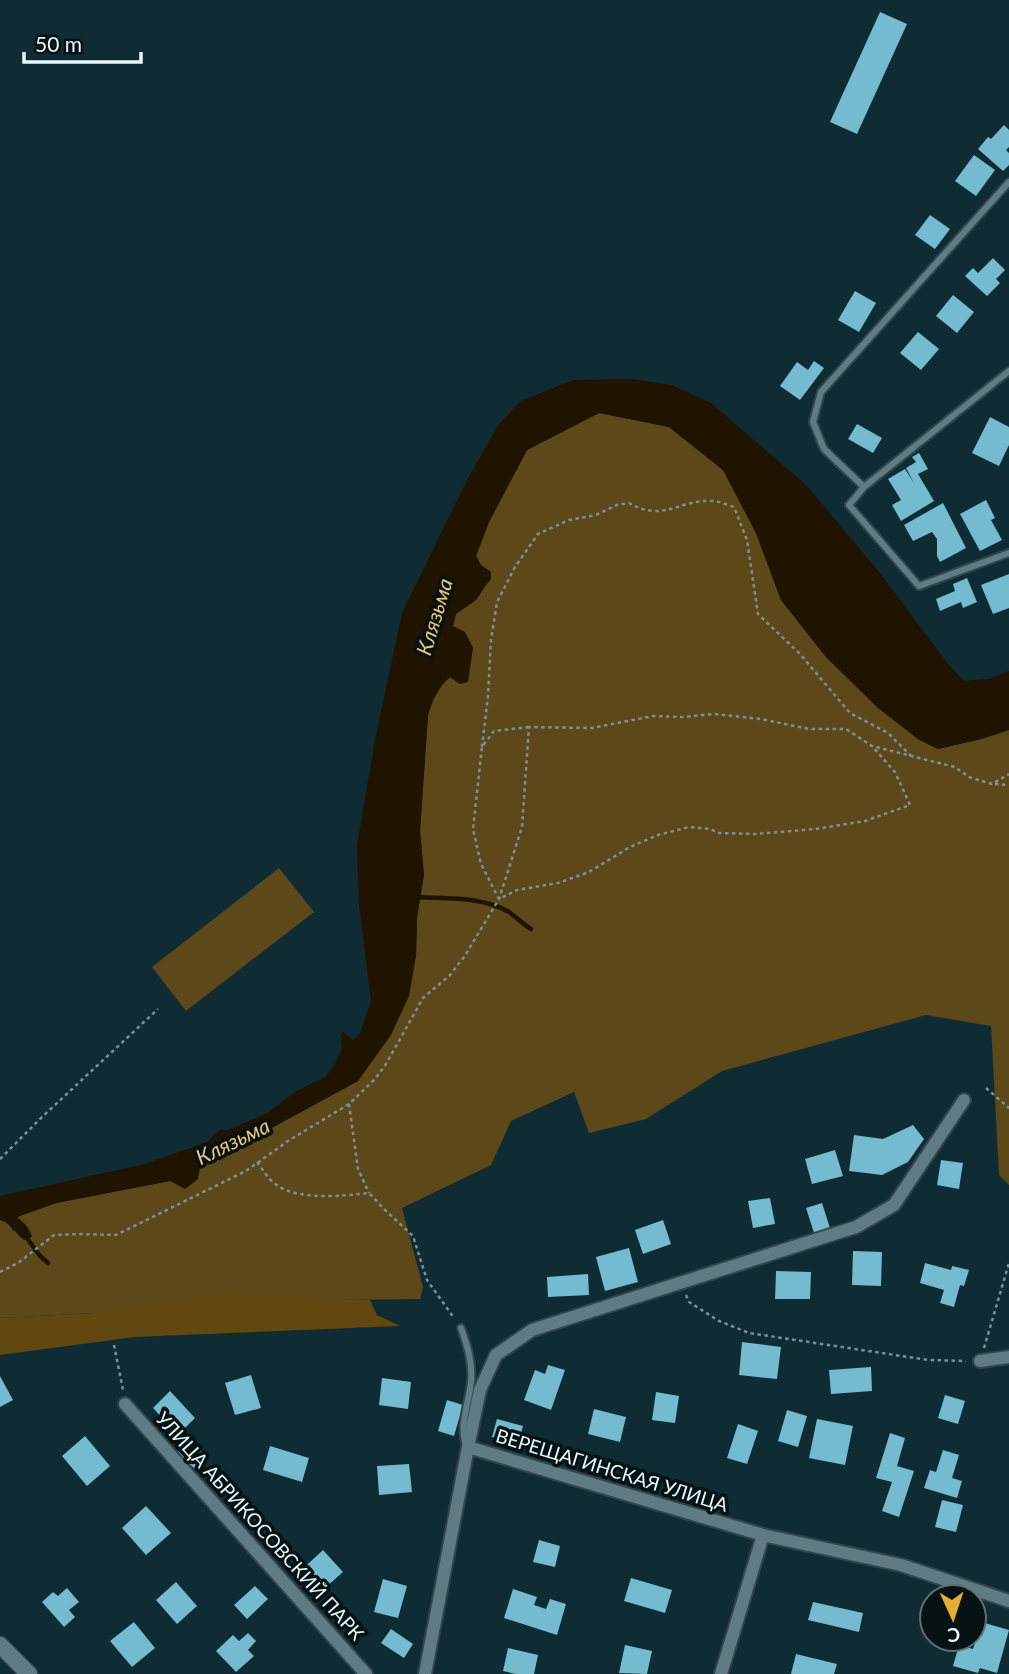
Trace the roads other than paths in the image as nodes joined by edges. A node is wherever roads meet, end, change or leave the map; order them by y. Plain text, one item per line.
1 (1009, 182) edge
2 (1009, 371) edge
3 (864, 487) junction
4 (1009, 553) edge
5 (964, 1100) dead end
6 (461, 1328) road end
7 (1009, 1357) edge
8 (980, 1361) road end
9 (125, 1404) road end
10 (468, 1447) junction
11 (763, 1535) junction
12 (1009, 1601) edge
13 (0, 1645) edge
14 (29, 1674) edge
15 (366, 1674) edge
16 (425, 1674) edge
17 (721, 1674) edge

1 - 3 lane
2 - 3 lane
3 - 4 lane
5 - 10 street, ВЕРЕЩАГИНСКАЯ УЛИЦА
6 - 10 lane
7 - 8 street
9 - 15 street, УЛИЦА АБРИКОСОВСКИЙ ПАРК
10 - 11 street, ВЕРЕЩАГИНСКАЯ УЛИЦА
10 - 16 street
11 - 12 street, ВЕРЕЩАГИНСКАЯ УЛИЦА
11 - 17 street
13 - 14 street

